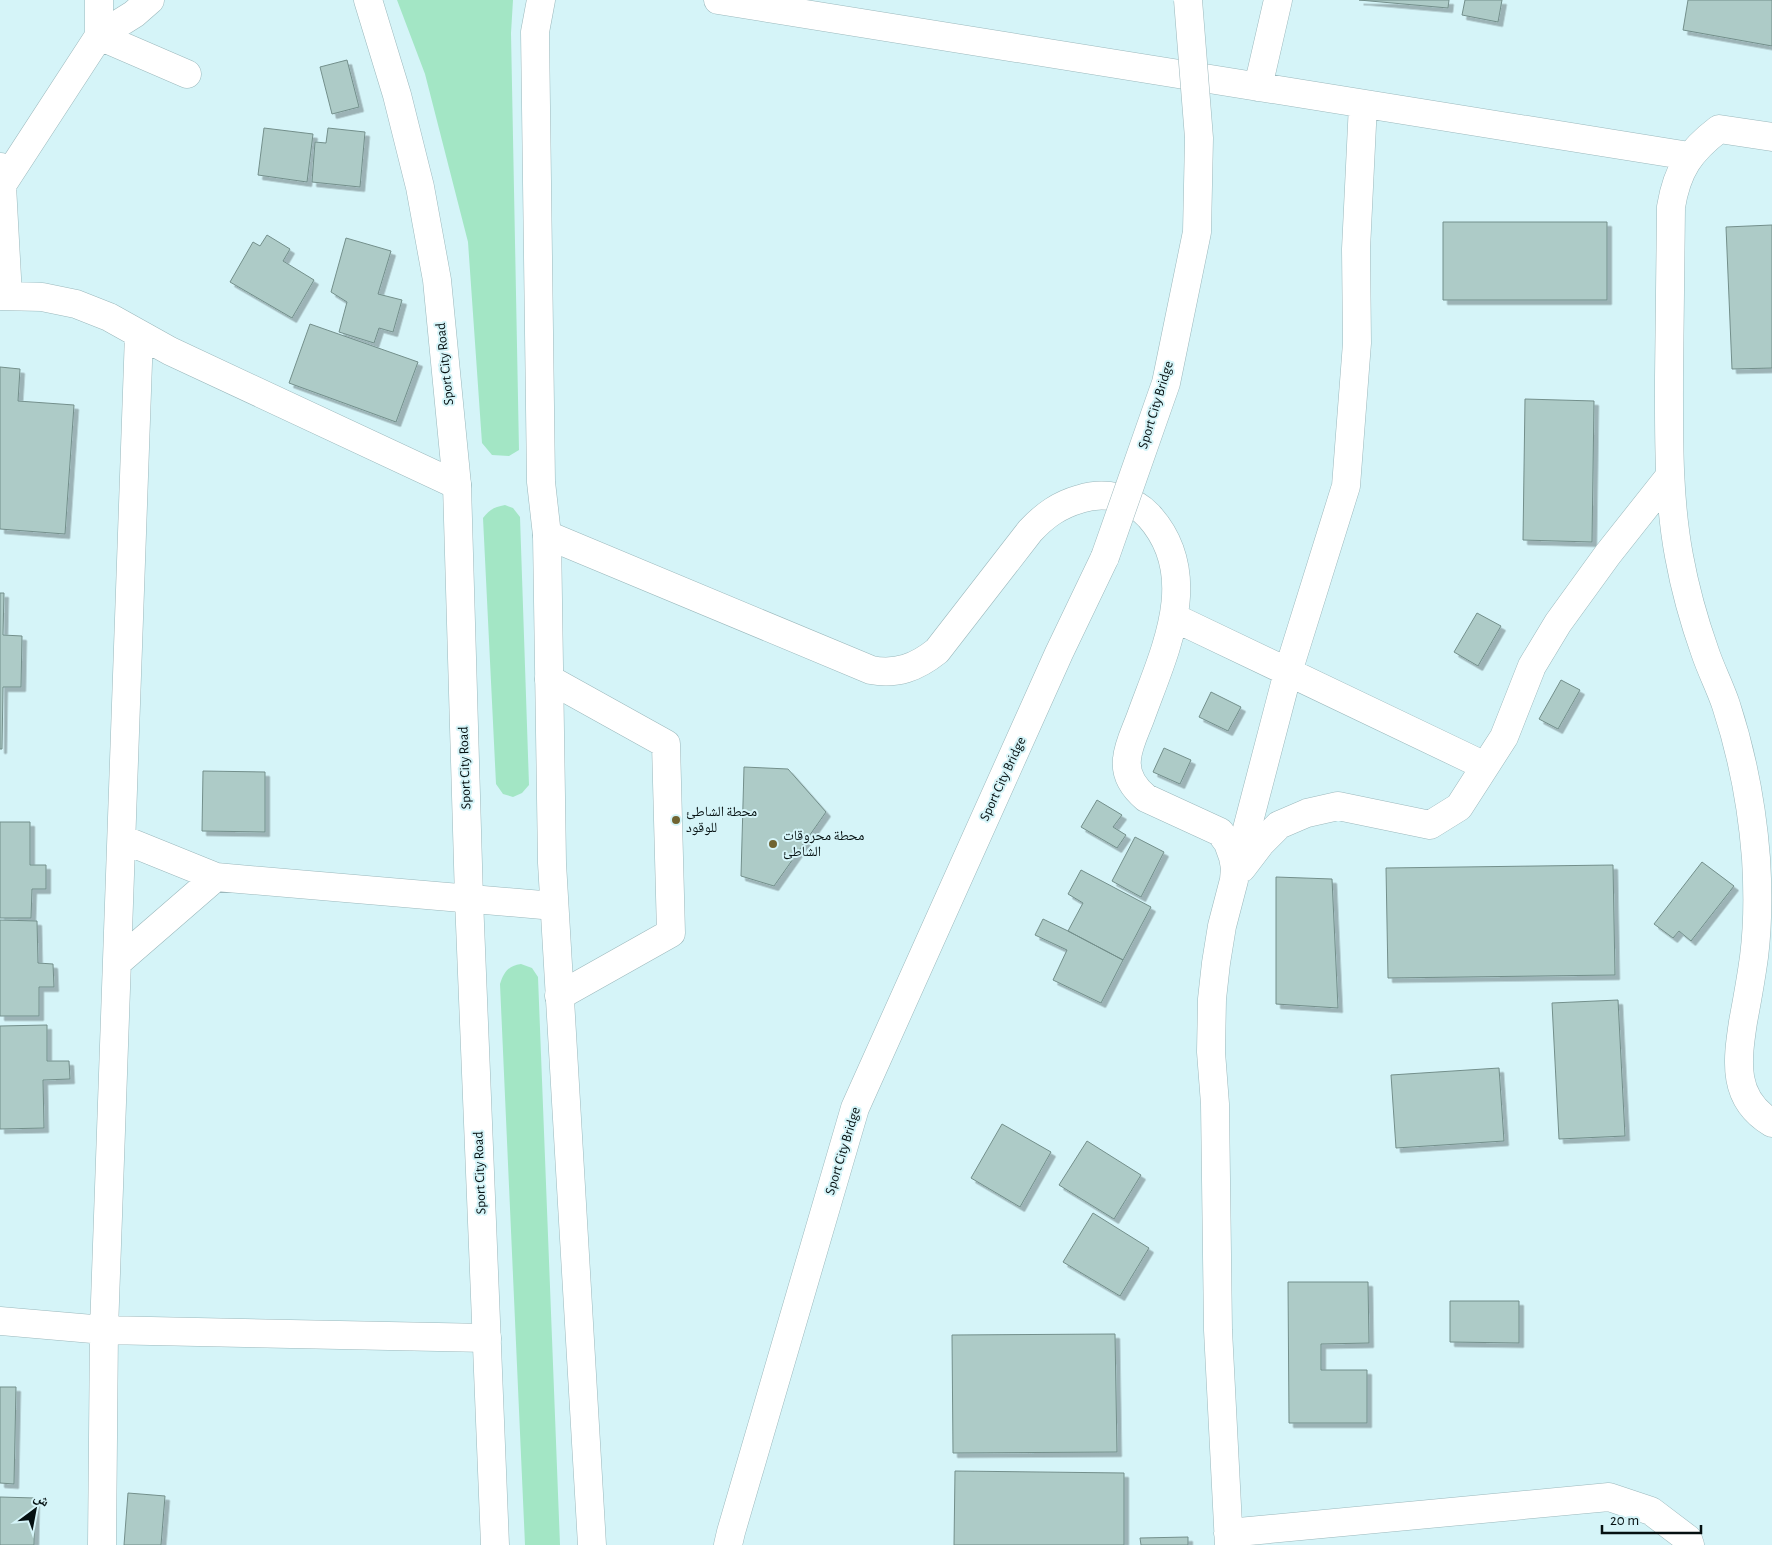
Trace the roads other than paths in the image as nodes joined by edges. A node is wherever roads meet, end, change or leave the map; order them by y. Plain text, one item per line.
1 (99, 0) edge
2 (150, 0) edge
3 (368, 0) edge
4 (541, 0) edge
5 (718, 0) edge
6 (1188, 0) edge
7 (1278, 0) edge
8 (99, 36) junction
9 (188, 74) dead end
10 (1258, 87) junction
11 (1363, 104) junction
12 (1772, 137) edge
13 (1690, 156) junction
14 (1, 174) edge
15 (4, 296) edge
16 (139, 334) junction
17 (1669, 477) junction
18 (457, 485) junction
19 (547, 534) junction
20 (1175, 618) junction
21 (1288, 672) junction
22 (549, 679) junction
23 (1485, 766) junction
24 (122, 839) junction
25 (216, 878) junction
26 (1234, 880) junction
27 (469, 899) junction
28 (554, 906) junction
29 (118, 962) junction
30 (559, 996) junction
31 (1772, 1123) edge
32 (0, 1321) edge
33 (104, 1330) junction
34 (486, 1338) junction
35 (1229, 1539) edge
36 (102, 1545) edge
37 (495, 1545) edge
38 (592, 1545) edge
39 (728, 1545) edge
40 (1690, 1545) edge

1 - 8 street
2 - 8 street
3 - 18 street, Sport City Road
4 - 19 street
5 - 10 street
6 - 39 street, Sport City Bridge, bridge
7 - 10 street
8 - 9 street
8 - 14 street
10 - 11 street
11 - 13 street
11 - 21 street
12 - 13 street
13 - 17 street
14 - 15 street
15 - 16 street
16 - 18 street
16 - 24 street
17 - 23 street
17 - 31 street
18 - 27 street, Sport City Road
19 - 20 street
19 - 22 street
20 - 21 street
20 - 26 street
21 - 23 street
21 - 26 street
22 - 28 street
22 - 30 street
23 - 26 street
24 - 25 street
24 - 29 street
25 - 27 street
25 - 29 street
26 - 35 street
27 - 28 street
27 - 34 street, Sport City Road
28 - 30 street
29 - 33 street
30 - 38 street
32 - 33 street
33 - 34 street
33 - 36 street
34 - 37 street, Sport City Road
35 - 40 street

